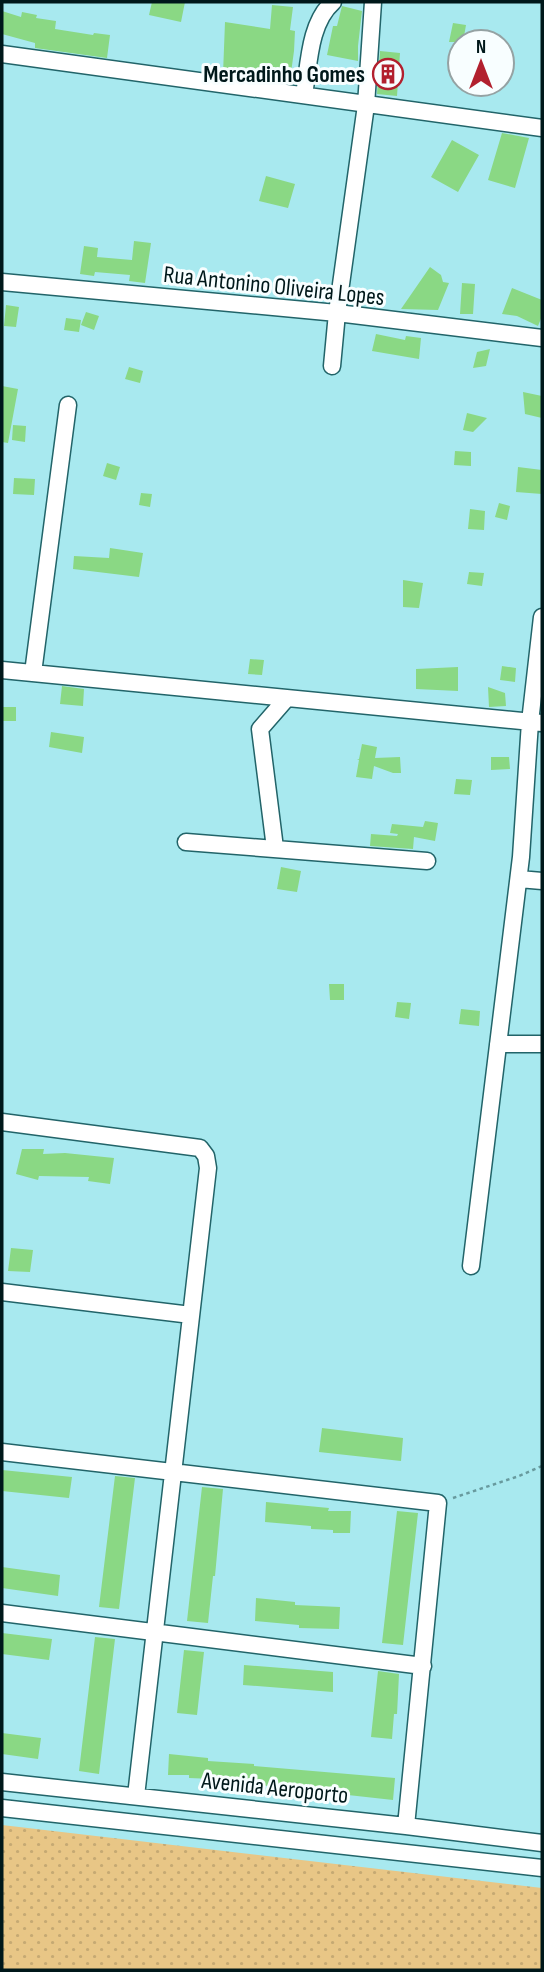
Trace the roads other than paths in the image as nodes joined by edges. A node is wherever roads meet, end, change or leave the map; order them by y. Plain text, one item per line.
1 (334, 2) edge
2 (373, 2) edge
3 (2, 54) edge
4 (304, 95) junction
5 (366, 104) junction
6 (542, 128) edge
7 (2, 282) edge
8 (337, 313) junction
9 (542, 338) edge
10 (332, 366) dead end
11 (68, 405) dead end
12 (542, 617) edge
13 (2, 670) edge
14 (33, 673) junction
15 (287, 698) junction
16 (536, 723) edge
17 (186, 842) dead end
18 (275, 848) junction
19 (427, 862) dead end
20 (519, 879) junction
21 (542, 881) edge
22 (498, 1044) junction
23 (542, 1044) edge
24 (2, 1122) edge
25 (471, 1266) dead end
26 (2, 1292) edge
27 (191, 1315) junction
28 (2, 1452) edge
29 (173, 1473) junction
30 (2, 1614) edge
31 (155, 1631) junction
32 (423, 1666) junction
33 (2, 1782) edge
34 (136, 1796) junction
35 (2, 1808) edge
36 (406, 1826) junction
37 (542, 1843) edge
38 (542, 1868) edge

1 - 4 street
2 - 5 street
3 - 4 street
4 - 5 street
5 - 6 street
5 - 8 street
7 - 8 street, Rua Antonino Oliveira Lopes
8 - 9 street, Rua Antonino Oliveira Lopes
8 - 10 street
11 - 14 street
12 - 16 street
13 - 14 street
14 - 15 street
15 - 16 street
15 - 18 street
16 - 20 street
17 - 18 street
18 - 19 street
20 - 21 street
20 - 22 street
22 - 23 street
22 - 25 street
24 - 27 street
26 - 27 street
27 - 29 street
28 - 29 street
29 - 31 street
29 - 32 street
30 - 31 street
31 - 32 street
31 - 34 street
32 - 36 street
33 - 34 street, Avenida Aeroporto
34 - 36 street, Avenida Aeroporto
35 - 38 street, Avenida Aeroporto
36 - 37 street, Avenida Aeroporto

